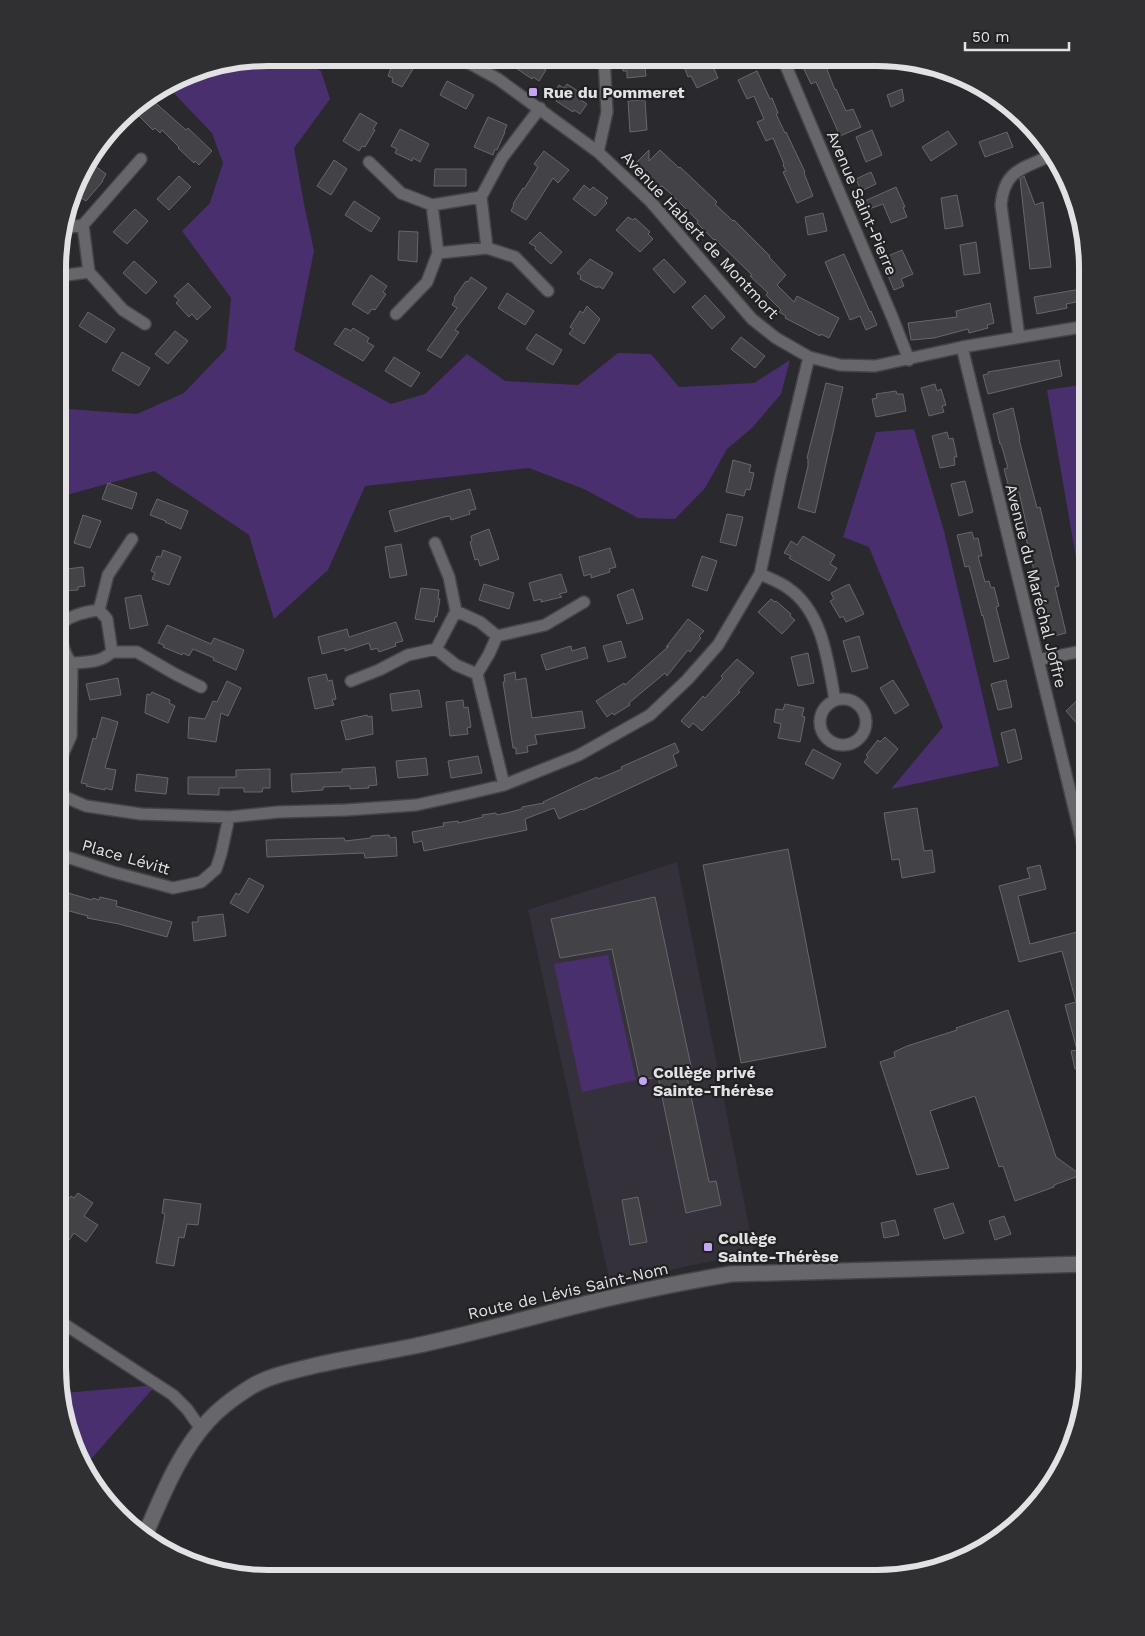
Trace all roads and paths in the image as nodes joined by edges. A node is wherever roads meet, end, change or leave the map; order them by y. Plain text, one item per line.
1 (474, 66) edge
2 (604, 66) edge
3 (786, 66) edge
4 (540, 108) junction
5 (598, 152) junction
6 (1046, 158) edge
7 (141, 159) dead end
8 (369, 162) dead end
9 (481, 197) junction
10 (432, 205) junction
11 (83, 225) junction
12 (70, 227) edge
13 (487, 248) junction
14 (438, 253) junction
15 (88, 272) junction
16 (66, 275) edge
17 (548, 291) dead end
18 (396, 314) dead end
19 (145, 324) dead end
20 (1079, 327) edge
21 (1019, 337) junction
22 (962, 347) junction
23 (809, 358) junction
24 (909, 360) junction
25 (132, 539) dead end
26 (435, 543) dead end
27 (760, 574) junction
28 (584, 602) dead end
29 (99, 610) junction
30 (456, 611) junction
31 (66, 620) edge
32 (497, 636) junction
33 (436, 649) junction
34 (112, 652) junction
35 (1079, 652) edge
36 (66, 655) edge
37 (1038, 660) junction
38 (72, 663) junction
39 (477, 674) junction
40 (351, 681) dead end
41 (201, 687) dead end
42 (835, 700) junction
43 (66, 747) edge
44 (504, 784) junction
45 (66, 797) edge
46 (229, 817) junction
47 (1079, 828) edge
48 (66, 857) edge
49 (1079, 1264) edge
50 (66, 1325) edge
51 (201, 1429) junction
52 (147, 1530) edge

1 - 4 street, Avenue Habert de Montmort
2 - 5 street
3 - 24 street, Avenue Saint-Pierre
4 - 5 street, Avenue Habert de Montmort
4 - 9 street
5 - 23 street, Avenue Habert de Montmort
6 - 21 street
7 - 11 street
8 - 10 street
9 - 10 street
9 - 13 street
10 - 14 street
11 - 12 street
11 - 15 street
13 - 14 street
13 - 17 street
14 - 18 street
15 - 16 street
15 - 19 street
20 - 21 street, Avenue Habert de Montmort
21 - 22 street, Avenue Habert de Montmort
22 - 24 street, Avenue Habert de Montmort
22 - 37 street, Avenue du Maréchal Joffre
23 - 24 street, Avenue Habert de Montmort
23 - 27 street
25 - 29 street
26 - 30 street
27 - 42 street
27 - 44 street
28 - 32 street
29 - 31 street
29 - 34 street
30 - 32 street
30 - 33 street
32 - 39 street
33 - 39 street
33 - 40 street
34 - 38 street
34 - 41 street
35 - 37 street
36 - 38 street
37 - 47 street, Avenue du Maréchal Joffre
38 - 43 street
39 - 44 street
42 - 42 street
44 - 46 street
45 - 46 street
46 - 48 street, Place Lévitt
49 - 51 street, Route de Lévis Saint-Nom
50 - 51 street
51 - 52 street, Route de Lévis Saint-Nom

